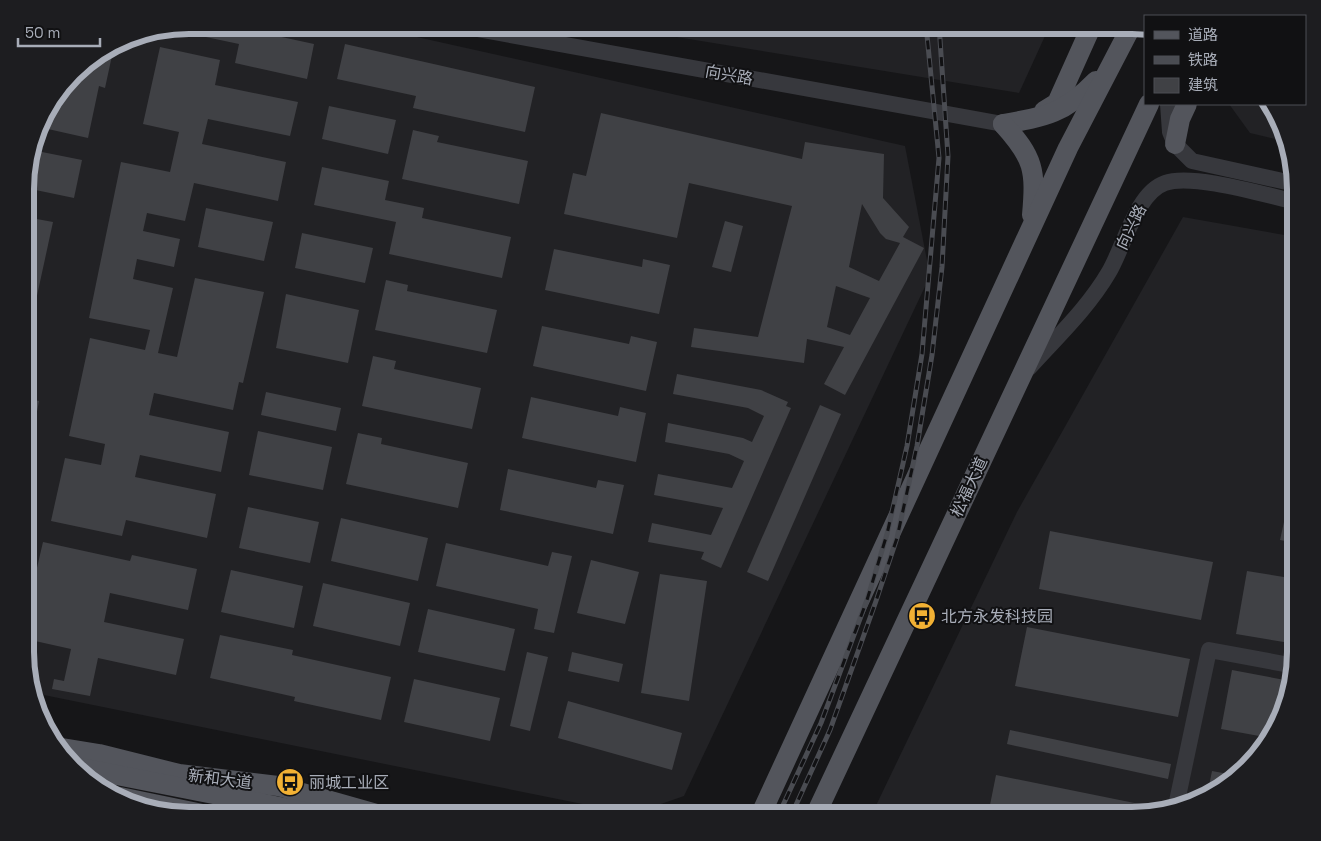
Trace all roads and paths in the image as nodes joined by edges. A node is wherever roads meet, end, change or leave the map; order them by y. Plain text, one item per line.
1 (505, 34) edge
2 (1088, 34) edge
3 (1127, 34) edge
4 (1110, 67) junction
5 (1149, 105) edge
6 (1168, 105) edge
7 (1186, 105) edge
8 (1029, 120) junction
9 (1003, 124) junction
10 (1175, 144) junction
11 (1287, 182) edge
12 (1287, 200) edge
13 (1030, 230) junction
14 (1020, 379) junction
15 (1287, 665) edge
16 (67, 749) edge
17 (86, 769) edge
18 (1177, 800) edge
19 (279, 807) edge
20 (352, 807) edge
21 (764, 807) edge
22 (818, 807) edge

1 - 9 street, 向兴路
2 - 8 main road
3 - 4 main road
4 - 8 main road
4 - 13 main road
5 - 14 main road, 松福大道
6 - 10 street
7 - 10 main road
8 - 9 main road
9 - 13 main road
10 - 11 street
12 - 14 street, 向兴路
13 - 21 main road
14 - 22 main road, 松福大道
15 - 18 street
16 - 20 main road, 新和大道
17 - 19 main road

